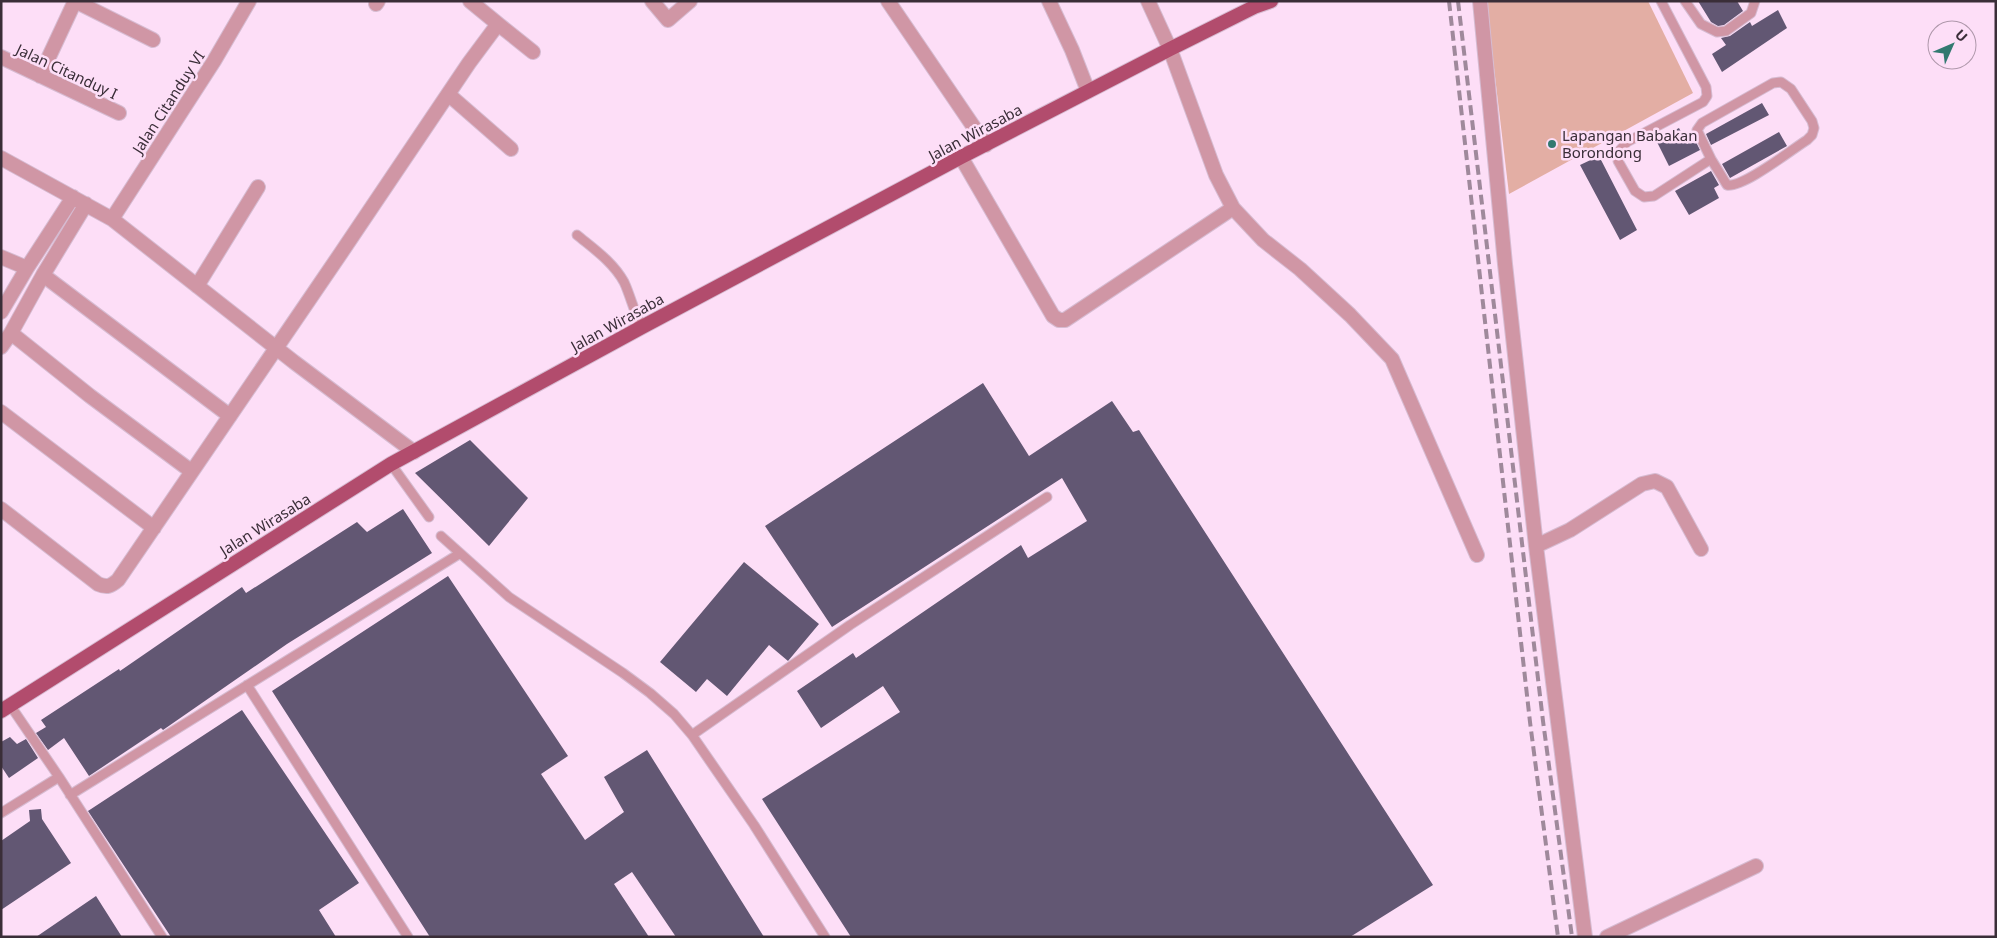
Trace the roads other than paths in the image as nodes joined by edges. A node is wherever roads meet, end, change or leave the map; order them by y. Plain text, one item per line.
1 (75, 1) edge
2 (249, 1) edge
3 (470, 1) edge
4 (652, 1) edge
5 (690, 1) edge
6 (888, 1) edge
7 (1049, 1) edge
8 (1148, 1) edge
9 (1272, 1) edge
10 (1480, 1) edge
11 (1662, 1) edge
12 (1685, 1) edge
13 (1755, 1) edge
14 (498, 24) junction
15 (153, 40) dead end
16 (1170, 49) junction
17 (533, 52) dead end
18 (1, 57) edge
19 (40, 76) junction
20 (1088, 91) junction
21 (448, 94) junction
22 (119, 113) dead end
23 (986, 145) junction
24 (511, 149) dead end
25 (961, 157) junction
26 (1, 158) edge
27 (1711, 158) junction
28 (258, 187) dead end
29 (80, 200) junction
30 (1233, 208) junction
31 (112, 219) junction
32 (576, 235) dead end
33 (1, 257) edge
34 (27, 268) junction
35 (43, 275) junction
36 (197, 286) junction
37 (1, 312) edge
38 (642, 327) junction
39 (11, 333) junction
40 (1, 347) edge
41 (277, 348) junction
42 (1, 412) edge
43 (230, 416) junction
44 (414, 452) junction
45 (391, 464) junction
46 (191, 471) junction
47 (1047, 497) dead end
48 (1, 509) edge
49 (429, 516) dead end
50 (154, 528) junction
51 (440, 536) dead end
52 (1536, 546) junction
53 (1701, 549) dead end
54 (459, 554) junction
55 (1477, 555) dead end
56 (247, 685) junction
57 (6, 708) edge
58 (692, 735) junction
59 (59, 777) junction
60 (70, 795) junction
61 (1, 814) edge
62 (1756, 866) dead end
63 (162, 937) edge
64 (408, 937) edge
65 (825, 937) edge
66 (1585, 937) edge
67 (1607, 937) edge

1 - 15 street
1 - 19 street
2 - 31 street, Jalan Citanduy VI
3 - 14 street
4 - 5 street
6 - 23 street
7 - 20 street
8 - 16 street
9 - 16 main road, Jalan Wirasaba
10 - 52 street
11 - 27 lane
12 - 13 lane
14 - 17 street
14 - 21 street
16 - 20 main road, Jalan Wirasaba
16 - 30 street
18 - 19 street, Jalan Citanduy I
19 - 22 street, Jalan Citanduy I
20 - 23 main road, Jalan Wirasaba
21 - 24 street
21 - 41 street
23 - 25 main road, Jalan Wirasaba
25 - 30 street
25 - 38 main road, Jalan Wirasaba
26 - 29 street
27 - 27 lane
28 - 36 street
29 - 31 street
29 - 34 street
29 - 35 street
30 - 55 street
31 - 36 street
32 - 38 lane
33 - 34 street
34 - 37 street
35 - 39 street
35 - 43 street
36 - 41 street
38 - 44 main road, Jalan Wirasaba
39 - 40 street
39 - 46 street
41 - 43 street
41 - 44 street
42 - 50 street
43 - 46 street
44 - 45 main road, Jalan Wirasaba
45 - 49 lane
45 - 57 main road, Jalan Wirasaba
46 - 50 street
47 - 58 lane
48 - 50 street
51 - 54 lane
52 - 53 street
52 - 66 street
54 - 56 lane
54 - 58 lane
56 - 60 lane
56 - 64 lane
57 - 59 lane
58 - 65 lane
59 - 60 lane
59 - 61 lane
60 - 63 lane
62 - 67 street

